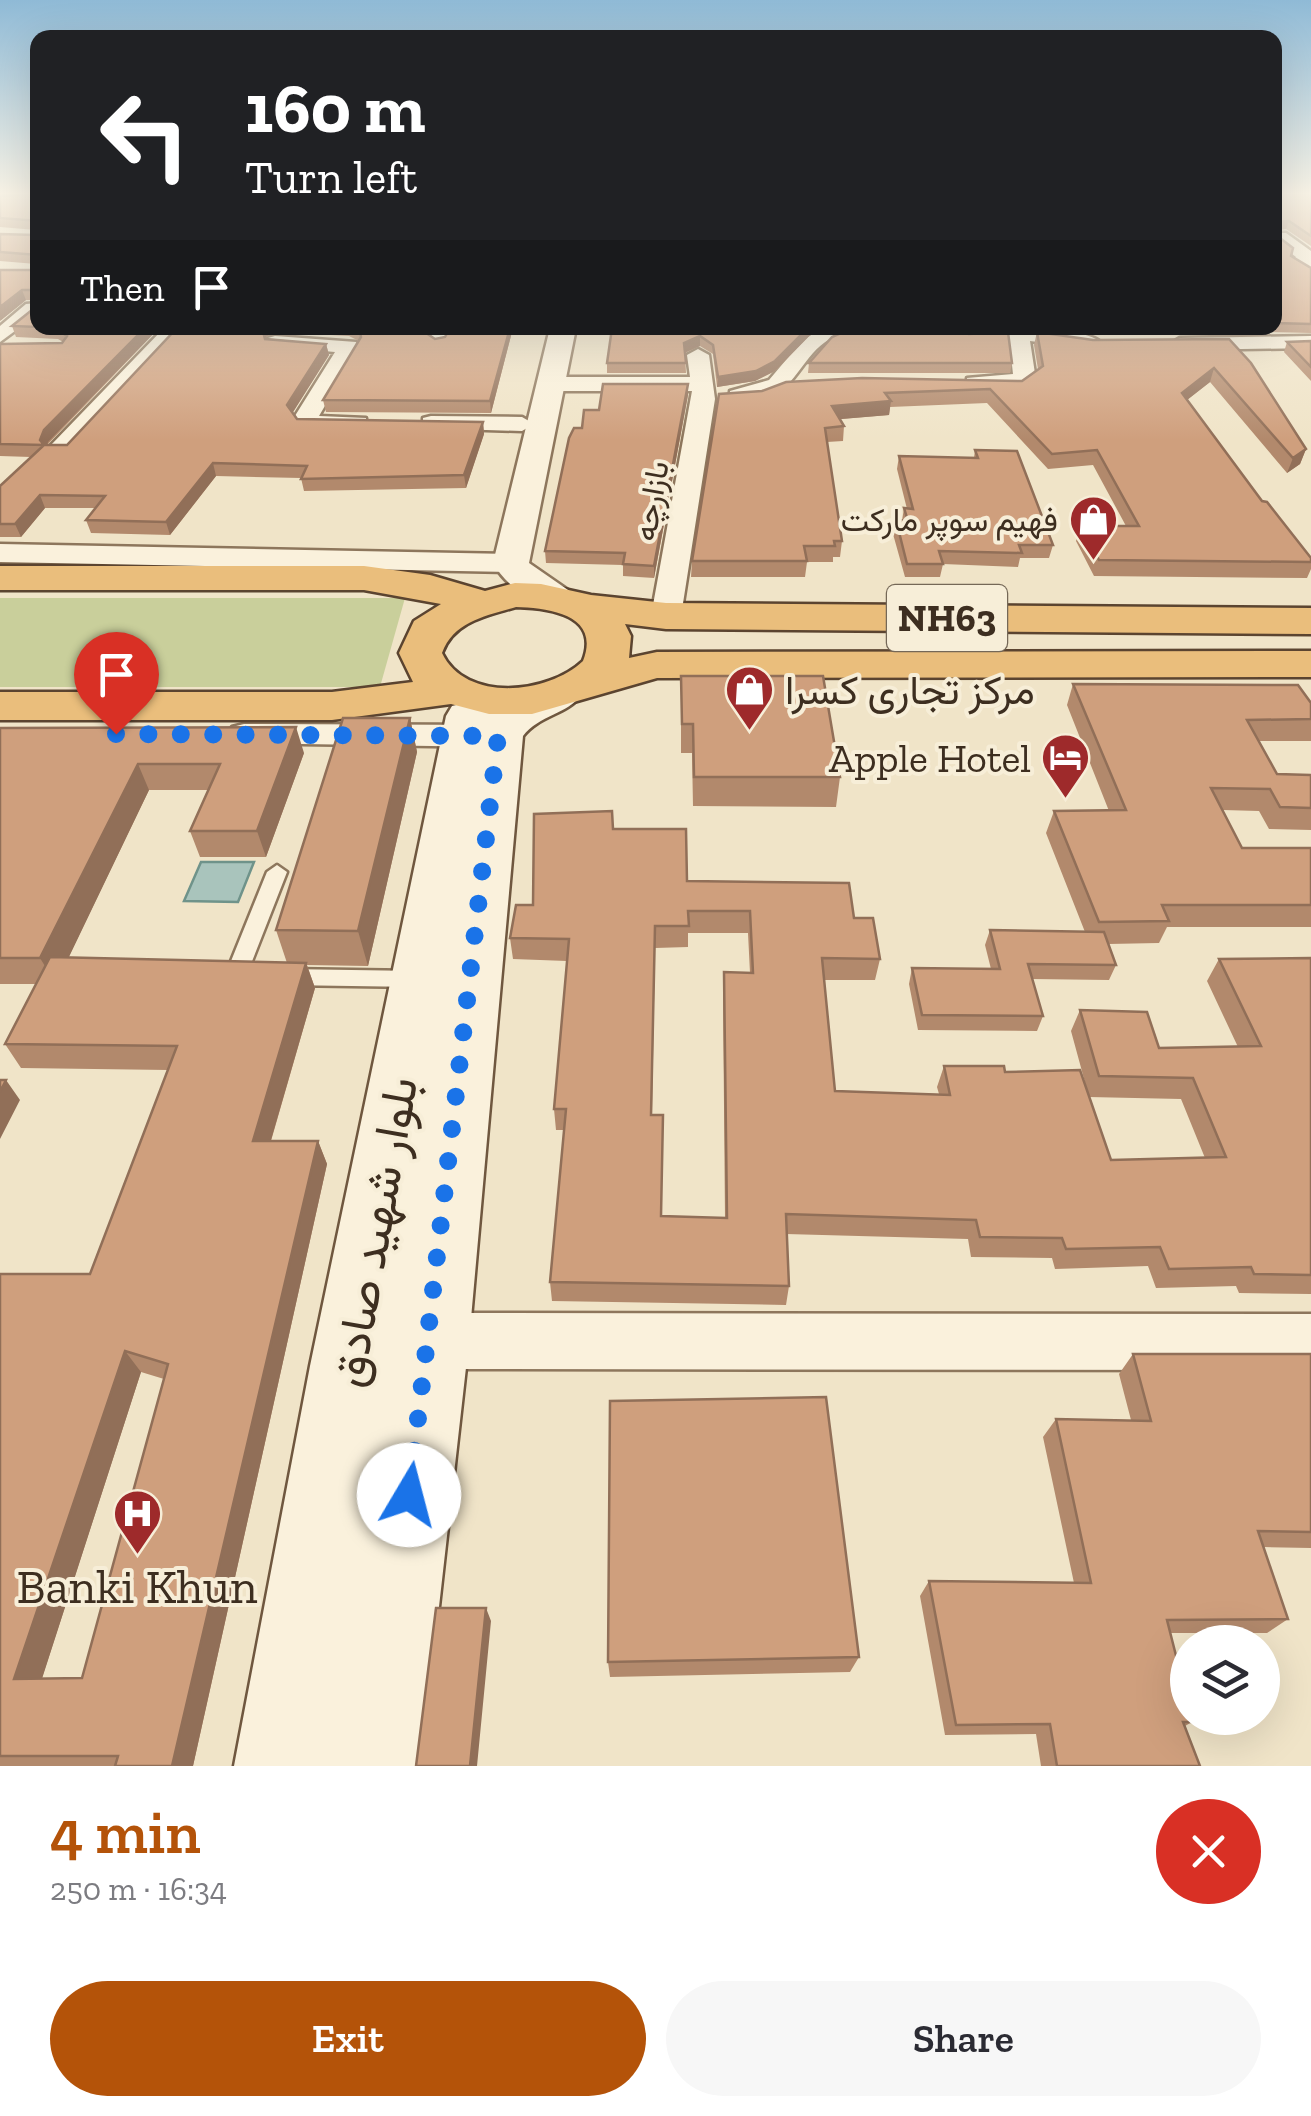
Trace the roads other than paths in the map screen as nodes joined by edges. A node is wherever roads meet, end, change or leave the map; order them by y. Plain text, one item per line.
1 (30, 312) edge
2 (169, 335) edge
3 (541, 335) edge
4 (561, 335) edge
5 (821, 335) edge
6 (1020, 335) joint
7 (275, 342) edge
8 (1311, 342) edge
9 (1109, 343) edge
10 (6, 344) edge
11 (1164, 344) edge
12 (698, 355) edge
13 (952, 382) edge
14 (820, 383) edge
15 (550, 384) junction
16 (780, 385) junction
17 (704, 391) junction
18 (522, 424) junction
19 (60, 450) edge
20 (0, 553) edge
21 (0, 578) edge
22 (492, 581) junction
23 (573, 603) junction
24 (666, 616) junction
25 (1311, 621) edge
26 (1311, 664) edge
27 (573, 688) junction
28 (0, 706) edge
29 (472, 716) junction
30 (0, 734) edge
31 (277, 872) dead end
32 (419, 980) junction
33 (430, 1340) junction
34 (1311, 1342) edge
35 (283, 1766) edge
36 (372, 1766) edge

1 - 10 street
2 - 19 street
3 - 18 street
4 - 15 street
5 - 16 street
6 - 9 street
6 - 13 street
7 - 18 street
8 - 11 street
12 - 17 street, بازارچه
14 - 16 street
15 - 17 street
15 - 22 street
16 - 17 street
17 - 24 street, بازارچه
18 - 22 street
20 - 22 street
21 - 22 highway
22 - 23 highway
22 - 29 highway
23 - 24 highway, NH63
23 - 27 highway
24 - 25 highway, NH63
26 - 27 highway, NH63
27 - 29 main road
28 - 29 highway
29 - 30 street
29 - 32 main road, بلوار شهید صادق
29 - 33 main road, بلوار شهید صادق
31 - 32 lane
32 - 35 main road, بلوار شهید صادق
33 - 34 street
33 - 36 main road, بلوار شهید صادق

